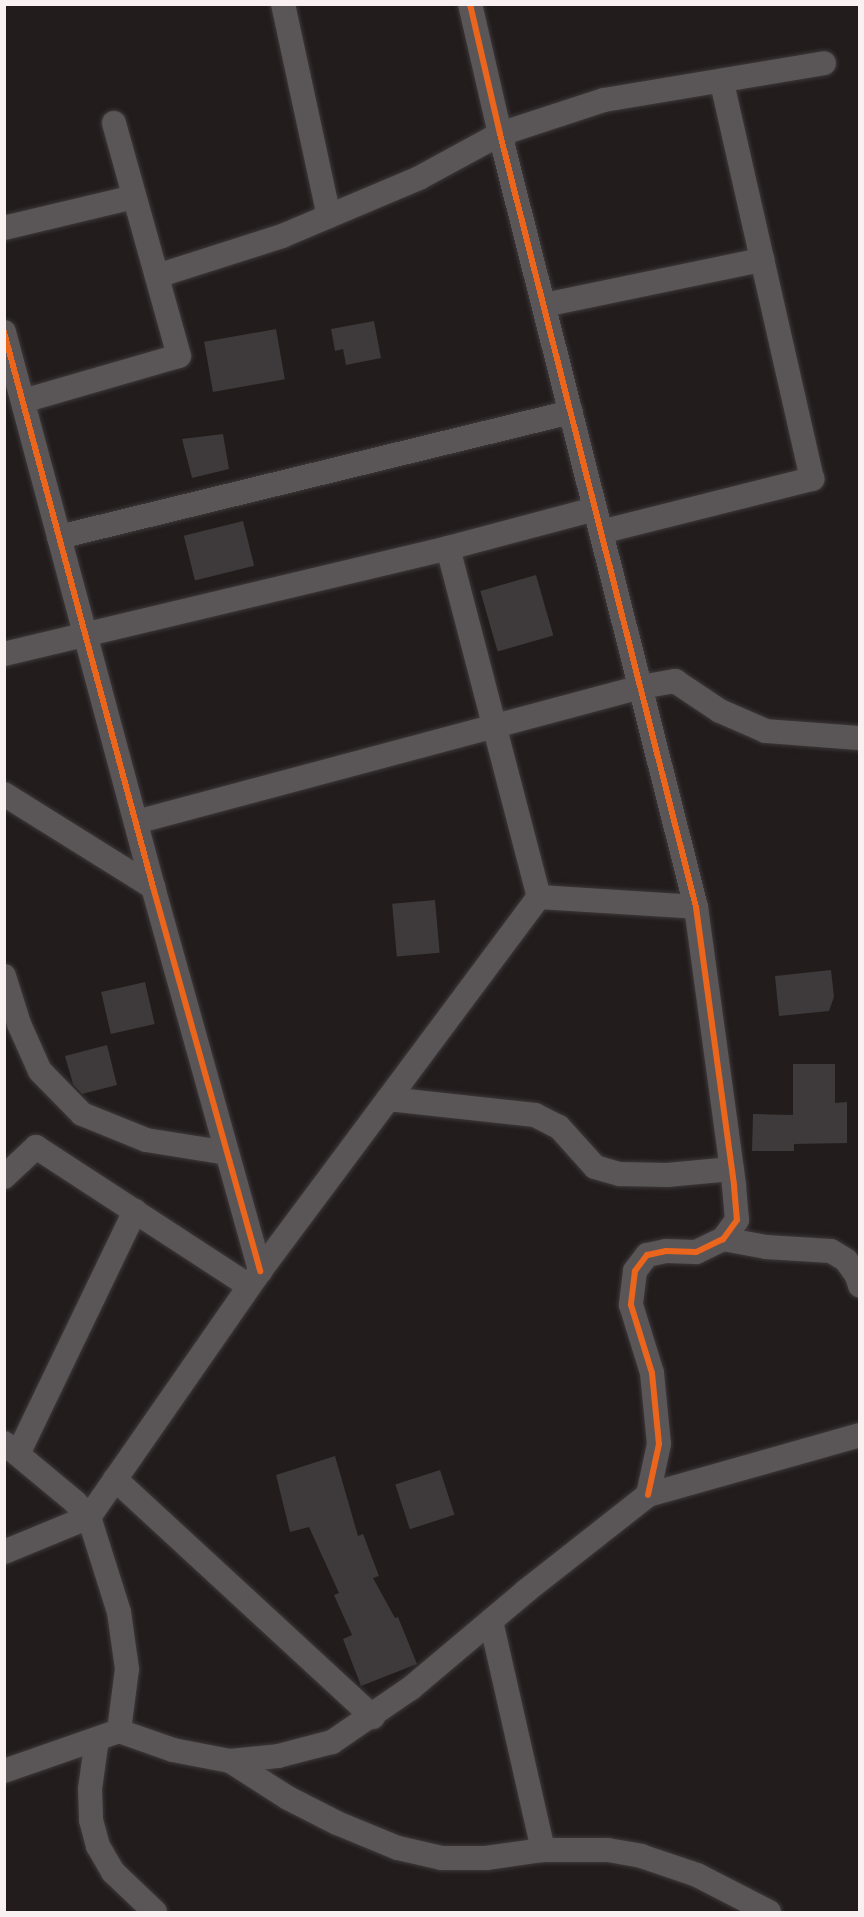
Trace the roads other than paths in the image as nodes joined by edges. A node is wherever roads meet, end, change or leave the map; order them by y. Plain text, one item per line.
1 (283, 4) edge
2 (470, 4) edge
3 (824, 63) dead end
4 (722, 82) junction
5 (114, 123) dead end
6 (500, 134) junction
7 (134, 197) junction
8 (330, 216) junction
9 (4, 228) edge
10 (762, 260) junction
11 (157, 276) junction
12 (543, 305) junction
13 (4, 332) edge
14 (9, 369) edge
15 (23, 401) junction
16 (571, 412) junction
17 (595, 509) junction
18 (602, 532) junction
19 (59, 537) junction
20 (448, 548) junction
21 (86, 634) junction
22 (4, 654) edge
23 (641, 687) junction
24 (493, 727) junction
25 (860, 738) edge
26 (4, 795) edge
27 (136, 822) junction
28 (153, 887) junction
29 (539, 897) junction
30 (696, 907) junction
31 (4, 976) edge
32 (388, 1099) junction
33 (227, 1153) junction
34 (732, 1169) junction
35 (4, 1177) edge
36 (135, 1211) junction
37 (723, 1239) junction
38 (254, 1278) junction
39 (860, 1286) edge
40 (860, 1435) edge
41 (11, 1448) edge
42 (115, 1479) junction
43 (648, 1495) junction
44 (89, 1517) junction
45 (4, 1552) edge
46 (491, 1621) junction
47 (373, 1717) junction
48 (108, 1735) junction
49 (230, 1761) junction
50 (4, 1771) edge
51 (543, 1850) junction
52 (155, 1912) edge
53 (769, 1912) edge

1 - 8 street
2 - 6 street
3 - 4 street
4 - 6 street
4 - 10 street
5 - 7 street
6 - 8 street
6 - 12 street
7 - 9 street
7 - 11 street
8 - 11 street
10 - 12 street
10 - 18 street
11 - 15 street
12 - 16 street
13 - 14 street
14 - 15 street
15 - 19 street
16 - 17 street
16 - 19 street
17 - 18 street
17 - 20 street
18 - 23 street
19 - 21 street
20 - 21 street
20 - 24 street
21 - 22 street
21 - 27 street
23 - 24 street
23 - 25 street
23 - 30 street
24 - 27 street
24 - 29 street
26 - 28 street
27 - 28 street
28 - 33 street
29 - 30 street
29 - 32 street
30 - 34 street
31 - 33 street
32 - 34 street
32 - 38 street
33 - 38 street
34 - 37 street
35 - 36 street
36 - 38 street
36 - 41 street
37 - 39 street
37 - 43 street
38 - 42 street
40 - 43 street
41 - 44 street
42 - 44 street
42 - 47 street
43 - 46 street
44 - 45 street
44 - 48 street
46 - 47 street
46 - 51 street
47 - 49 street
48 - 49 street
48 - 50 street
48 - 52 street
49 - 51 street
51 - 53 street

